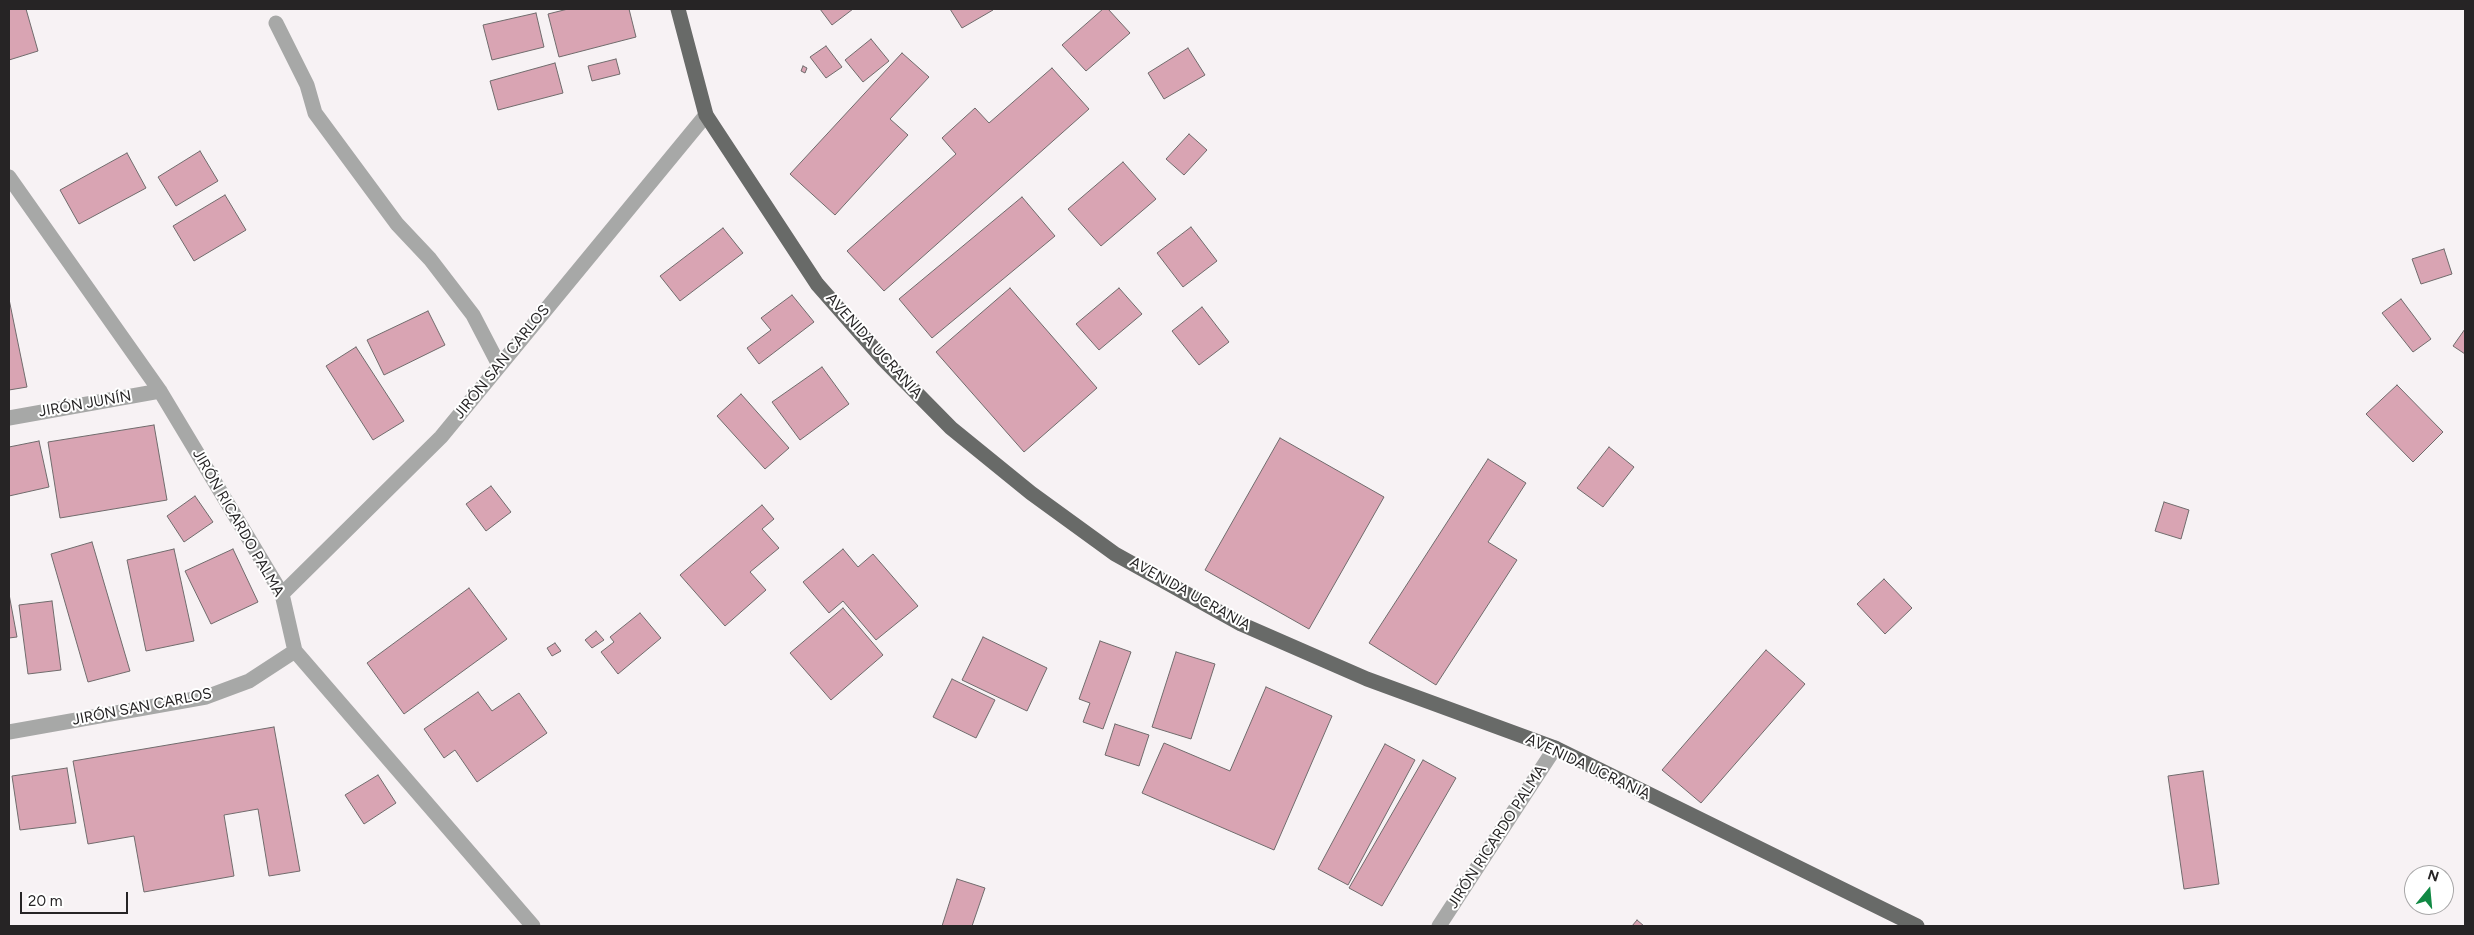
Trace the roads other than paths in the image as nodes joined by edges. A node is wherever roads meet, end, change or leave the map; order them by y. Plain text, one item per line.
1 (678, 9) edge
2 (276, 22) dead end
3 (706, 115) junction
4 (9, 177) edge
5 (499, 365) junction
6 (160, 391) junction
7 (9, 418) edge
8 (282, 594) junction
9 (294, 651) junction
10 (9, 732) edge
11 (1555, 748) junction
12 (533, 926) edge
13 (1439, 926) edge
14 (1917, 926) edge

1 - 3 main road, AVENIDA UCRANIA
2 - 5 street
3 - 5 street, JIRÓN SAN CARLOS
3 - 11 main road, AVENIDA UCRANIA
4 - 6 street, JIRÓN RICARDO PALMA
5 - 8 street, JIRÓN SAN CARLOS
6 - 7 street, JIRÓN JUNÍN
6 - 8 street, JIRÓN RICARDO PALMA
8 - 9 street, JIRÓN RICARDO PALMA
9 - 10 street, JIRÓN SAN CARLOS
9 - 12 street, JIRÓN RICARDO PALMA
11 - 13 street, JIRÓN RICARDO PALMA
11 - 14 main road, AVENIDA UCRANIA

